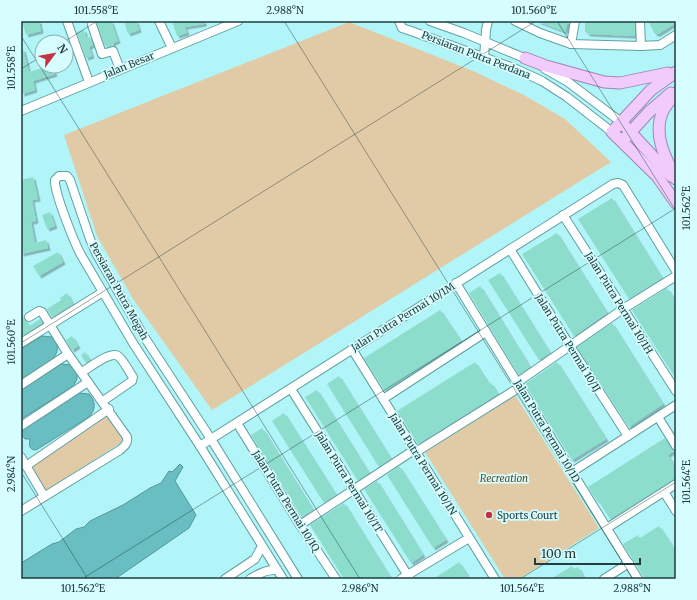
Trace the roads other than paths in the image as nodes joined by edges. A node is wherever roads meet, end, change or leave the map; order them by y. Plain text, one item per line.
1 (67, 21) edge
2 (159, 21) edge
3 (238, 21) edge
4 (399, 21) edge
5 (430, 21) edge
6 (488, 21) edge
7 (515, 21) edge
8 (575, 21) edge
9 (640, 21) edge
10 (226, 23) edge
11 (92, 25) dead end
12 (676, 35) edge
13 (486, 42) junction
14 (571, 44) junction
15 (641, 46) junction
16 (172, 48) junction
17 (484, 58) junction
18 (525, 58) junction
19 (120, 69) junction
20 (676, 72) edge
21 (89, 82) junction
22 (676, 91) edge
23 (22, 108) edge
24 (621, 122) junction
25 (612, 132) junction
26 (630, 132) junction
27 (622, 141) junction
28 (676, 181) edge
29 (676, 204) edge
30 (563, 215) junction
31 (510, 249) junction
32 (676, 271) edge
33 (676, 276) edge
34 (456, 283) junction
35 (103, 292) junction
36 (623, 309) junction
37 (29, 317) dead end
38 (51, 324) junction
39 (486, 332) junction
40 (21, 343) edge
41 (570, 346) junction
42 (352, 350) junction
43 (68, 354) junction
44 (82, 372) junction
45 (88, 382) junction
46 (21, 385) edge
47 (519, 385) junction
48 (290, 389) junction
49 (676, 391) edge
50 (382, 399) junction
51 (103, 401) junction
52 (676, 405) edge
53 (109, 409) junction
54 (658, 417) junction
55 (237, 423) junction
56 (21, 426) edge
57 (628, 436) junction
58 (211, 439) junction
59 (200, 446) junction
60 (676, 446) edge
61 (415, 451) junction
62 (21, 457) edge
63 (26, 466) junction
64 (572, 472) junction
65 (676, 484) edge
66 (354, 489) junction
67 (664, 492) junction
68 (44, 496) junction
69 (21, 511) edge
70 (676, 511) edge
71 (300, 525) junction
72 (607, 528) junction
73 (469, 538) junction
74 (262, 546) junction
75 (629, 563) junction
76 (239, 570) junction
77 (277, 570) junction
78 (262, 575) edge
79 (406, 578) edge
80 (225, 579) edge
81 (244, 579) edge
82 (250, 579) edge
83 (283, 579) edge
84 (298, 579) edge
85 (336, 579) edge
86 (495, 579) edge
87 (604, 579) edge
88 (638, 579) edge

1 - 21 street
2 - 16 street
3 - 10 street, Jalan Besar
4 - 17 street, Persiaran Putra Perdana
5 - 13 street, Persiaran Putra Perdana
6 - 13 street
7 - 14 street
8 - 14 street
9 - 15 street
10 - 16 street, Jalan Besar
11 - 19 street
12 - 15 street
13 - 17 street
13 - 18 street, Persiaran Putra Perdana
14 - 15 street
16 - 19 street, Jalan Besar
17 - 25 street, Persiaran Putra Perdana
18 - 20 main road
18 - 24 street, Persiaran Putra Perdana
19 - 21 street, Jalan Besar
20 - 24 main road
21 - 23 street, Jalan Besar
22 - 26 main road
22 - 28 main road
24 - 25 main road
24 - 26 main road, Persiaran Putra Perdana
25 - 27 main road, Persiaran Putra Perdana
26 - 27 main road
26 - 28 main road, Persiaran Putra Perdana
27 - 29 main road, Persiaran Putra Perdana
30 - 31 street, Jalan Putra Permai 10/1M
30 - 32 street, Jalan Putra Permai 10/1M
30 - 36 street, Jalan Putra Permai 10/1H
31 - 34 street, Jalan Putra Permai 10/1M
31 - 41 street, Jalan Putra Permai 10/1J
33 - 36 street
34 - 39 street, Jalan Putra Permai 10/1D
34 - 42 street, Jalan Putra Permai 10/1M
35 - 38 street
35 - 58 street, Persiaran Putra Megah
35 - 59 street, Persiaran Putra Megah
36 - 41 street
36 - 49 street, Jalan Putra Permai 10/1H
37 - 38 street
38 - 40 street
38 - 43 street
39 - 47 street, Jalan Putra Permai 10/1D
39 - 50 street
41 - 47 street
41 - 57 street, Jalan Putra Permai 10/1J
42 - 48 street, Jalan Putra Permai 10/1M
42 - 50 street, Jalan Putra Permai 10/1N
43 - 44 street
43 - 46 street
44 - 45 street
44 - 51 street
45 - 51 street
45 - 56 street
47 - 61 street
47 - 64 street, Jalan Putra Permai 10/1D
48 - 55 street, Jalan Putra Permai 10/1M
48 - 66 street, Jalan Putra Permai 10/1T
50 - 61 street, Jalan Putra Permai 10/1N
51 - 53 street
52 - 54 street
53 - 63 street
53 - 68 street
54 - 57 street
54 - 60 street
55 - 58 street, Jalan Putra Permai 10/1M
55 - 71 street, Jalan Putra Permai 10/1Q
57 - 64 street
58 - 59 street, Jalan Putra Permai 10/1M
58 - 84 street, Persiaran Putra Megah
59 - 74 street, Persiaran Putra Megah
61 - 66 street
61 - 73 street, Jalan Putra Permai 10/1N
62 - 63 street
63 - 68 street
64 - 72 street, Jalan Putra Permai 10/1D
65 - 67 street
66 - 71 street
66 - 79 street, Jalan Putra Permai 10/1T
67 - 70 street
67 - 72 street
68 - 69 street
71 - 85 street, Jalan Putra Permai 10/1Q
72 - 75 street, Jalan Putra Permai 10/1D
73 - 79 street
73 - 86 street, Jalan Putra Permai 10/1N
74 - 76 street
74 - 77 street, Persiaran Putra Megah
75 - 87 street
75 - 88 street, Jalan Putra Permai 10/1D
76 - 80 street
76 - 81 street
77 - 78 street
77 - 83 street, Persiaran Putra Megah
78 - 82 street

